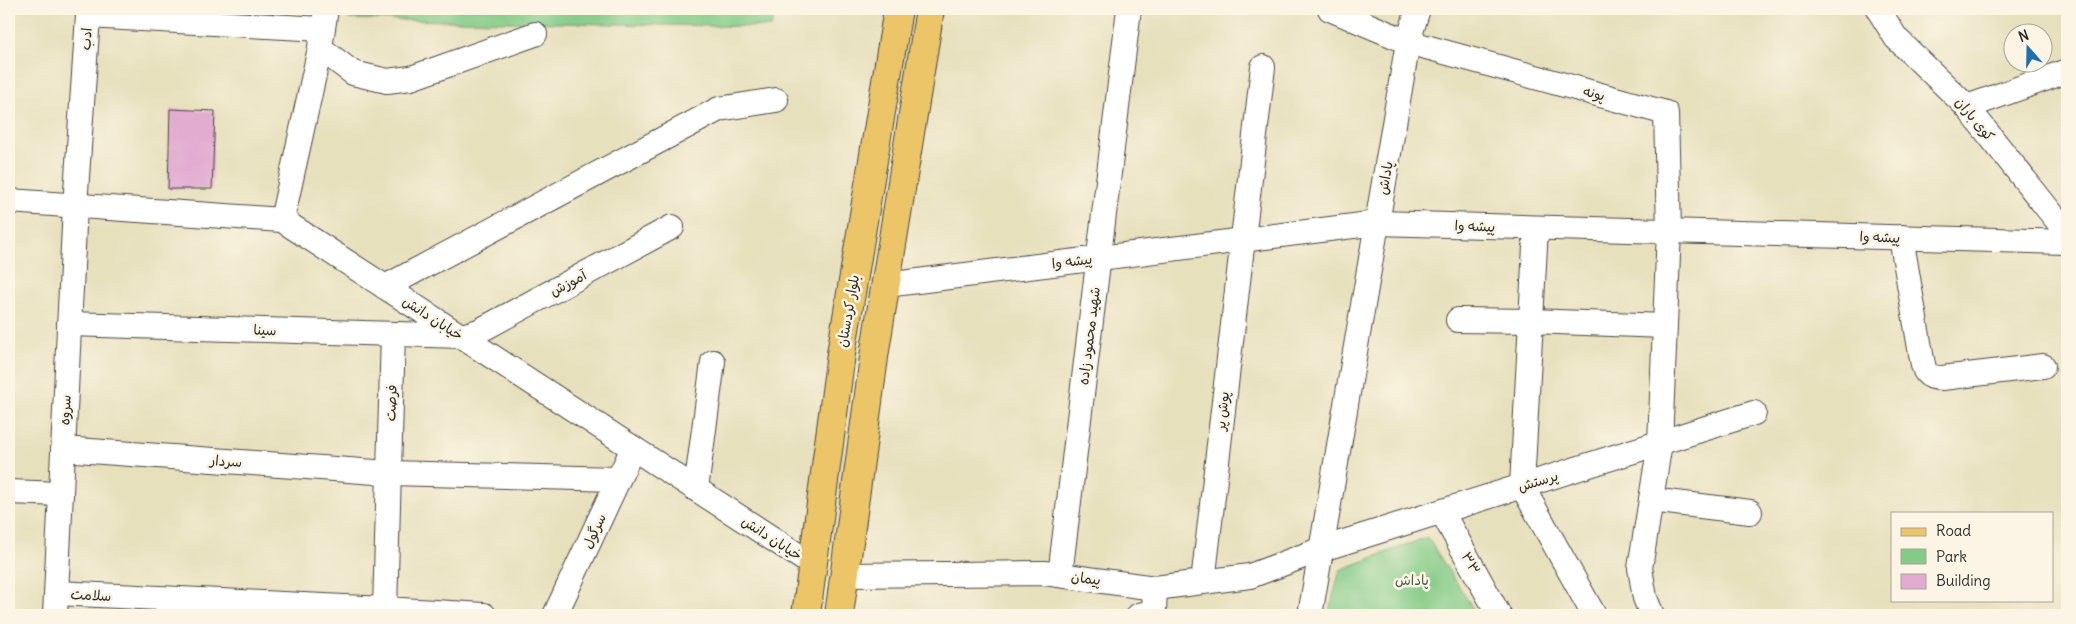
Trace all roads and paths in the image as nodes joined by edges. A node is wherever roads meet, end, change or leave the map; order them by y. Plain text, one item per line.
1 (898, 9) edge
2 (930, 9) edge
3 (1129, 9) edge
4 (1330, 9) edge
5 (1418, 9) edge
6 (1878, 9) edge
7 (323, 28) edge
8 (535, 34) dead end
9 (1408, 42) junction
10 (1263, 67) dead end
11 (2067, 71) edge
12 (776, 100) dead end
13 (1967, 107) junction
14 (9, 201) edge
15 (75, 206) junction
16 (282, 220) junction
17 (1377, 224) junction
18 (672, 227) dead end
19 (1536, 228) junction
20 (1669, 231) junction
21 (2067, 233) edge
22 (1901, 237) junction
23 (1242, 240) junction
24 (2067, 242) edge
25 (1098, 258) junction
26 (886, 284) junction
27 (385, 286) junction
28 (1458, 320) dead end
29 (1531, 321) junction
30 (69, 324) junction
31 (1665, 326) junction
32 (393, 334) junction
33 (462, 336) junction
34 (713, 362) dead end
35 (2043, 366) dead end
36 (1754, 413) dead end
37 (1660, 443) junction
38 (633, 448) junction
39 (63, 449) junction
40 (389, 473) junction
41 (618, 479) junction
42 (1522, 486) junction
43 (696, 489) junction
44 (9, 492) edge
45 (61, 494) junction
46 (1651, 500) junction
47 (1442, 512) junction
48 (1750, 512) dead end
49 (1322, 550) junction
50 (813, 564) junction
51 (844, 575) junction
52 (1060, 575) junction
53 (1203, 582) junction
54 (1155, 588) junction
55 (56, 604) edge
56 (385, 609) junction
57 (484, 615) edge
58 (554, 615) edge
59 (806, 615) edge
60 (838, 615) edge
61 (1139, 615) edge
62 (1310, 615) edge
63 (1499, 615) edge
64 (1594, 615) edge
65 (1652, 615) edge

1 - 50 main road, بلوار کردستان
2 - 26 main road
3 - 25 street, شهید محمود زاده
4 - 9 street
5 - 9 street, پاداش
6 - 13 street, کوی باران
7 - 8 street
7 - 15 street, ادب
7 - 16 street
9 - 17 street, پاداش
9 - 20 street, پونه
10 - 23 street, پوش پر
11 - 13 street
12 - 27 street
13 - 21 street, کوی باران
14 - 15 street, خیابان دانش
15 - 16 street, خیابان دانش
15 - 30 street, سروه
16 - 27 street, خیابان دانش
17 - 19 street, پیشه وا
17 - 23 street, پیشه وا
17 - 49 street, پاداش
18 - 33 street, آموزش
19 - 20 street, پیشه وا
19 - 29 street
20 - 22 street, پیشه وا
20 - 31 street
22 - 24 street, پیشه وا
22 - 35 street
23 - 25 street, پیشه وا
23 - 53 street, پوش پر
25 - 26 street, پیشه وا
25 - 52 street, شهید محمود زاده
26 - 51 main road
27 - 33 street, خیابان دانش
28 - 29 street
29 - 31 street
29 - 42 street
30 - 32 street, سینا
30 - 39 street, سروه
31 - 37 street
32 - 33 street, سینا
32 - 40 street, فرصت
33 - 38 street, خیابان دانش
34 - 43 street
36 - 37 street, پرستش
37 - 42 street, پرستش
37 - 46 street
38 - 41 street, سرگول
38 - 43 street, خیابان دانش
39 - 40 street, سردار
39 - 45 street, سروه
40 - 41 street, سردار
40 - 56 street, فرصت
41 - 58 street, سرگول
42 - 47 street, پرستش
42 - 64 street
43 - 50 street, خیابان دانش
44 - 45 street
45 - 55 street, سروه
46 - 48 street
46 - 65 street
47 - 49 street, پرستش
47 - 63 street, ۳۳
49 - 53 street, پیمان
49 - 62 street, پاداش
50 - 59 main road, بلوار کردستان
51 - 52 street, پیمان
51 - 60 main road
52 - 54 street, پیمان
53 - 54 street, پیمان
54 - 61 street
55 - 56 street, سلامت
56 - 57 street, سلامت

